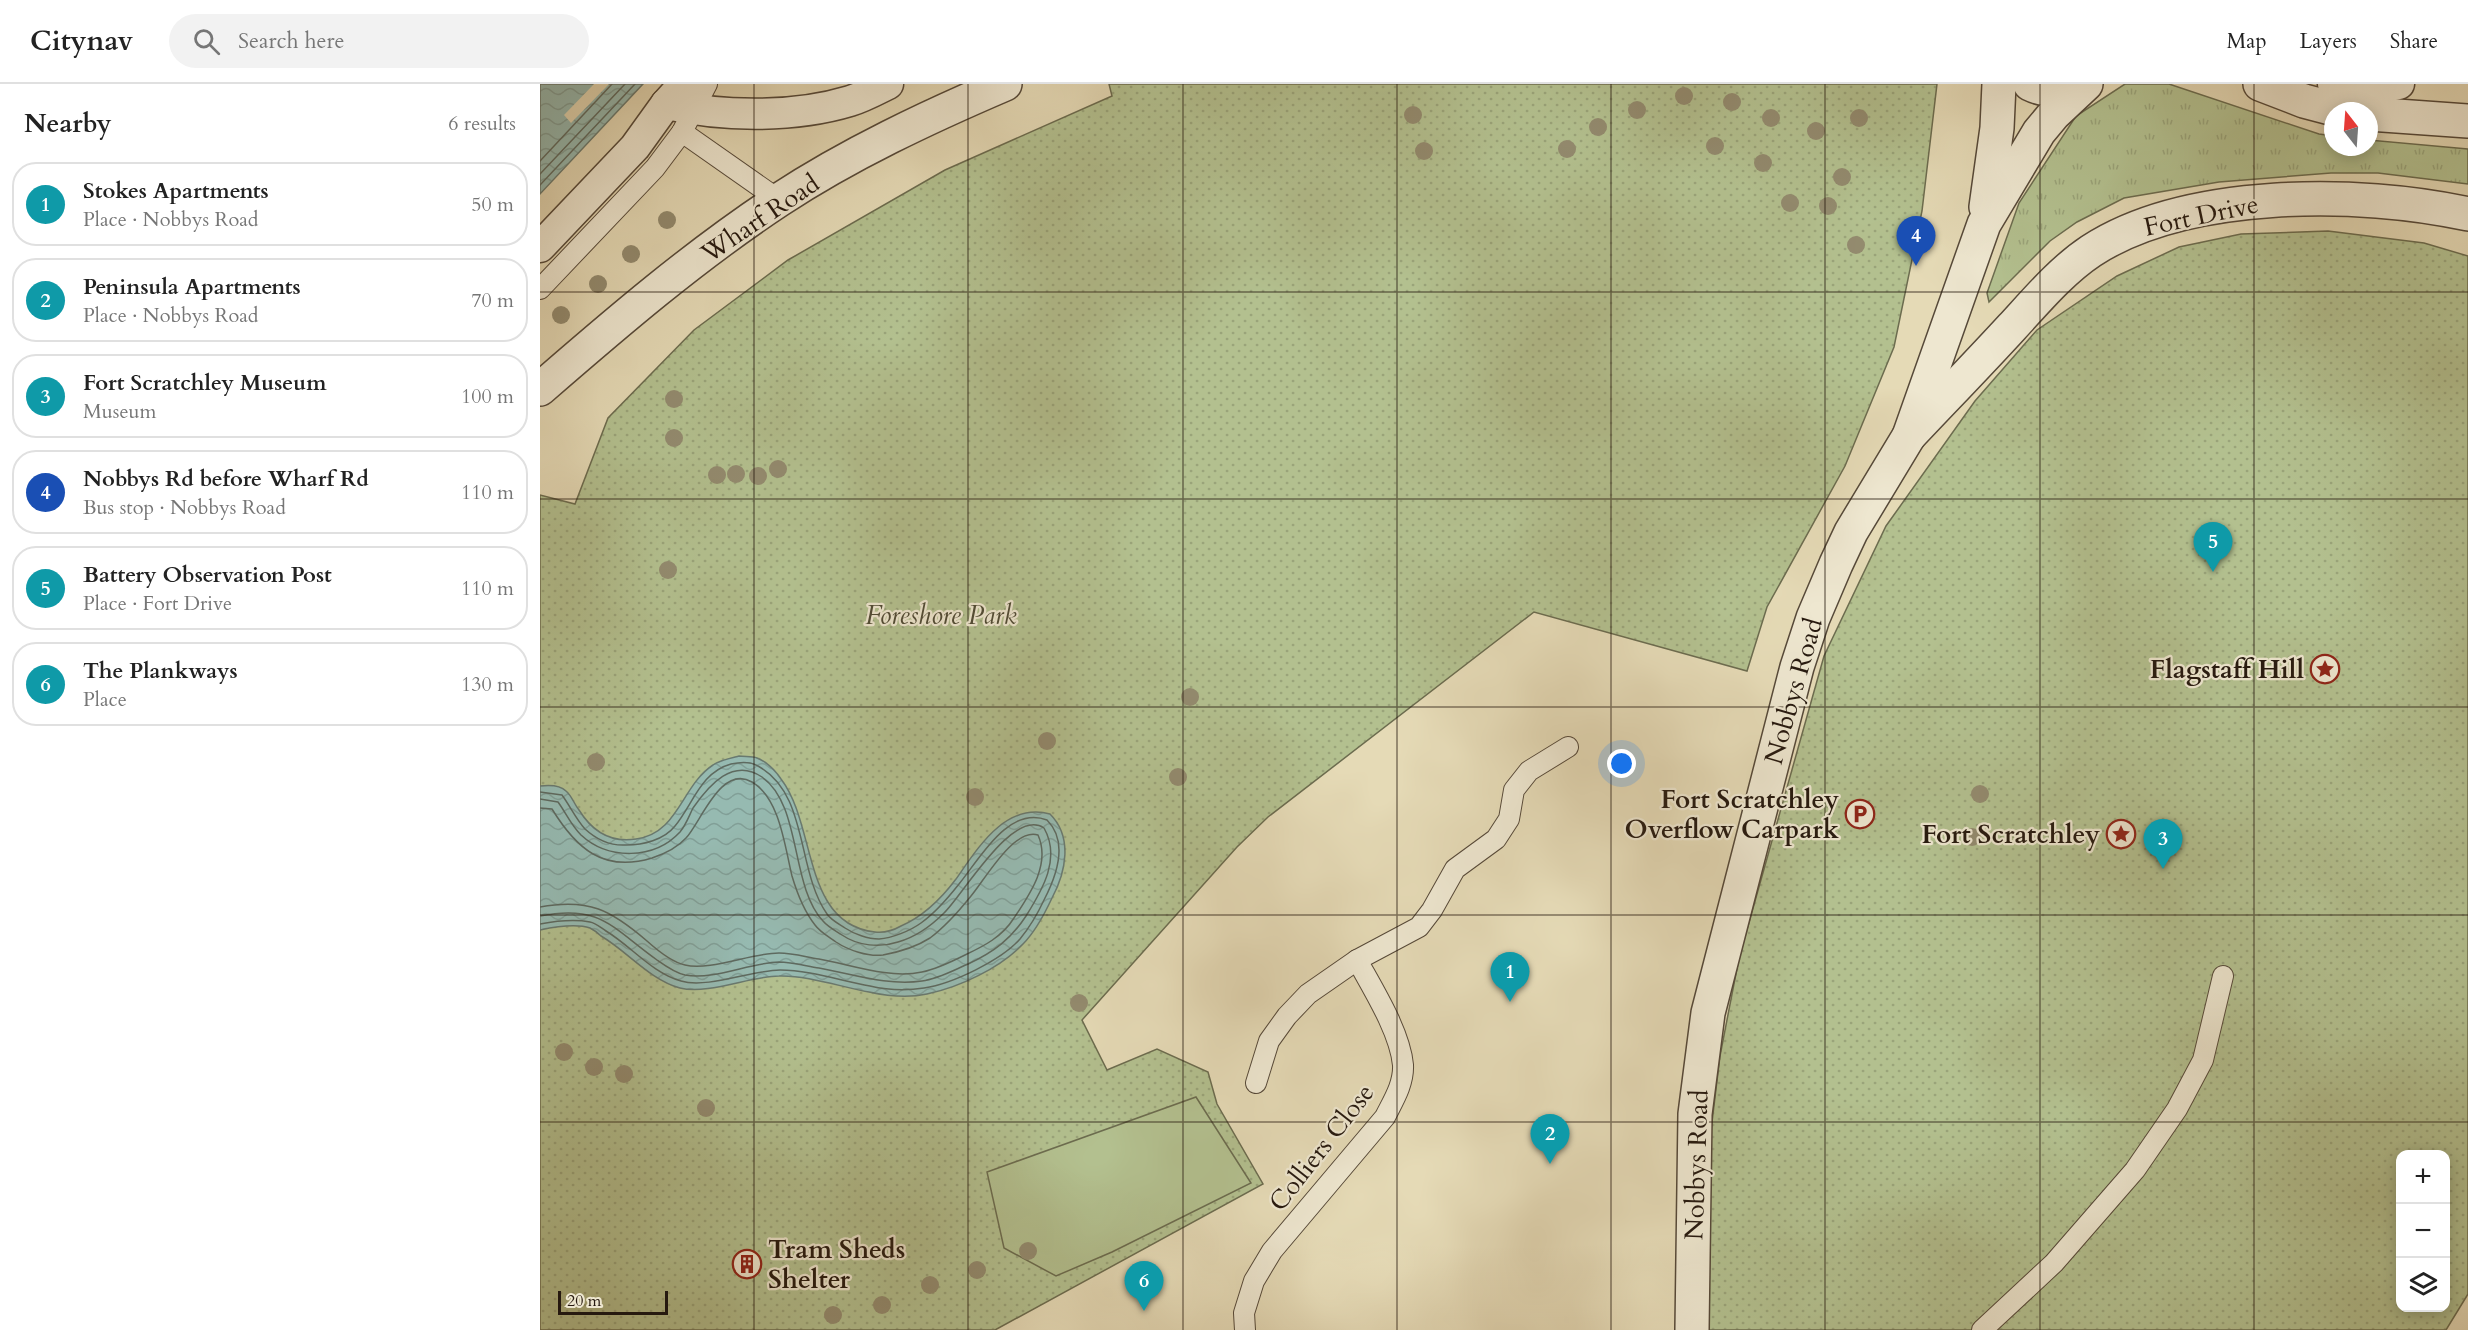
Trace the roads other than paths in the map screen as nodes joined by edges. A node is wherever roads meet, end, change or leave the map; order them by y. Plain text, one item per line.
1 (707, 84) edge
2 (888, 84) edge
3 (1005, 84) edge
4 (2000, 84) edge
5 (2030, 84) edge
6 (2081, 84) edge
7 (2086, 84) edge
8 (2260, 84) edge
9 (2333, 84) edge
10 (2399, 84) edge
11 (2324, 106) edge
12 (681, 108) edge
13 (2378, 115) edge
14 (2468, 121) edge
15 (779, 200) junction
16 (2468, 214) edge
17 (1984, 224) junction
18 (540, 247) edge
19 (540, 290) edge
20 (540, 390) edge
21 (1909, 436) junction
22 (1568, 747) dead end
23 (1357, 960) junction
24 (2223, 976) dead end
25 (1256, 1083) dead end
26 (1245, 1330) edge
27 (1692, 1330) edge
28 (1982, 1330) edge

1 - 12 lane
2 - 12 street
3 - 15 street, Wharf Road
4 - 17 street, Nobbys Road
5 - 6 street
7 - 17 street, Nobbys Road
8 - 11 street
9 - 10 street
12 - 15 lane
12 - 18 street
12 - 19 lane
13 - 14 street
15 - 20 street, Wharf Road
16 - 21 street, Fort Drive
17 - 21 street, Nobbys Road
21 - 27 street, Nobbys Road
22 - 23 lane
23 - 25 lane
23 - 26 lane, Colliers Close
24 - 28 lane

